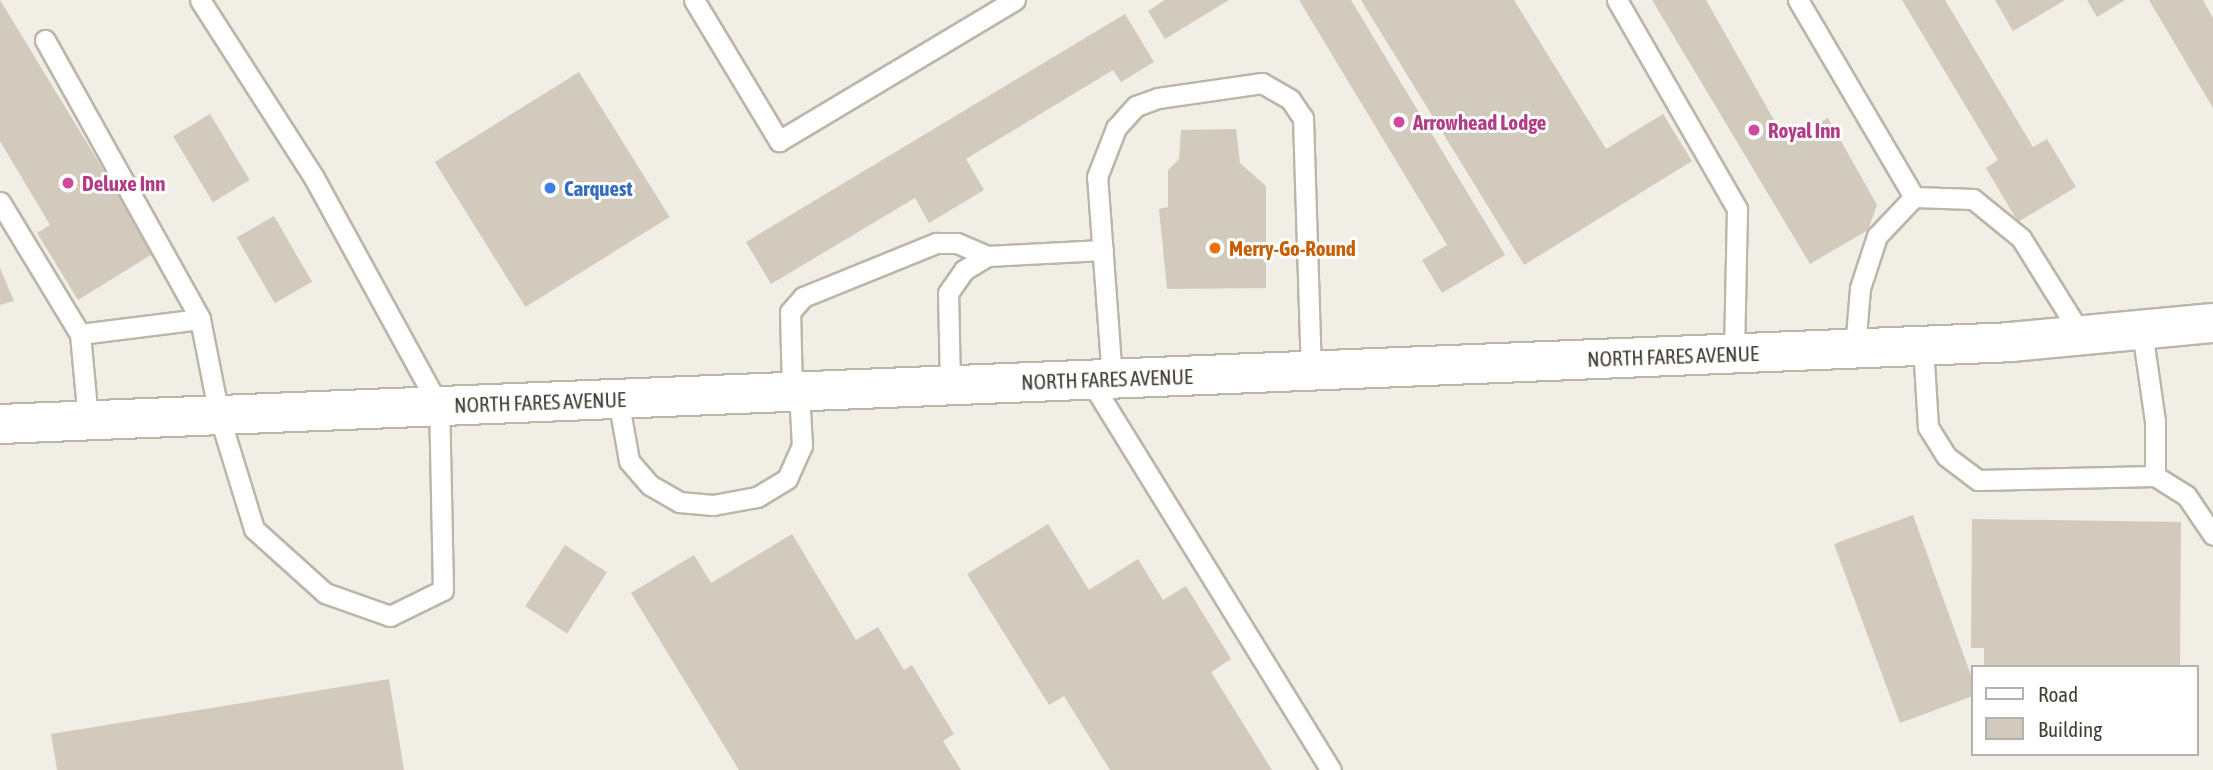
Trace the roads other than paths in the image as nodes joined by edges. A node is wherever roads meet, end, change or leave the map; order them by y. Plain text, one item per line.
1 (200, 0) edge
2 (694, 0) edge
3 (1015, 0) edge
4 (1617, 0) edge
5 (1798, 0) edge
6 (45, 40) dead end
7 (1914, 197) junction
8 (0, 202) edge
9 (1103, 250) junction
10 (987, 256) junction
11 (200, 319) junction
12 (2213, 323) edge
13 (2142, 331) junction
14 (80, 334) junction
15 (2082, 336) junction
16 (1923, 345) junction
17 (1855, 348) junction
18 (1734, 354) junction
19 (1311, 370) junction
20 (1101, 379) junction
21 (950, 385) junction
22 (795, 392) junction
23 (618, 399) junction
24 (439, 406) junction
25 (219, 415) junction
26 (88, 421) junction
27 (0, 424) edge
28 (2155, 476) junction
29 (2213, 535) edge
30 (1331, 770) edge

1 - 24 lane
2 - 3 lane
4 - 18 lane
5 - 7 lane
6 - 11 lane
7 - 15 lane
7 - 17 lane
8 - 14 lane
9 - 10 lane
9 - 19 lane
9 - 20 lane
10 - 21 lane
10 - 22 lane
11 - 14 lane
11 - 25 lane
12 - 13 street, NORTH FARES AVENUE
13 - 15 street, NORTH FARES AVENUE
13 - 28 lane
14 - 26 lane
15 - 16 street, NORTH FARES AVENUE
16 - 17 street, NORTH FARES AVENUE
16 - 28 lane
17 - 18 street, NORTH FARES AVENUE
18 - 19 street, NORTH FARES AVENUE
19 - 20 street, NORTH FARES AVENUE
20 - 21 street, NORTH FARES AVENUE
20 - 30 lane
21 - 22 street, NORTH FARES AVENUE
22 - 23 street, NORTH FARES AVENUE
22 - 23 lane
23 - 24 street, NORTH FARES AVENUE
24 - 25 street, NORTH FARES AVENUE
24 - 25 lane
25 - 26 street, NORTH FARES AVENUE
26 - 27 street, NORTH FARES AVENUE
28 - 29 lane

